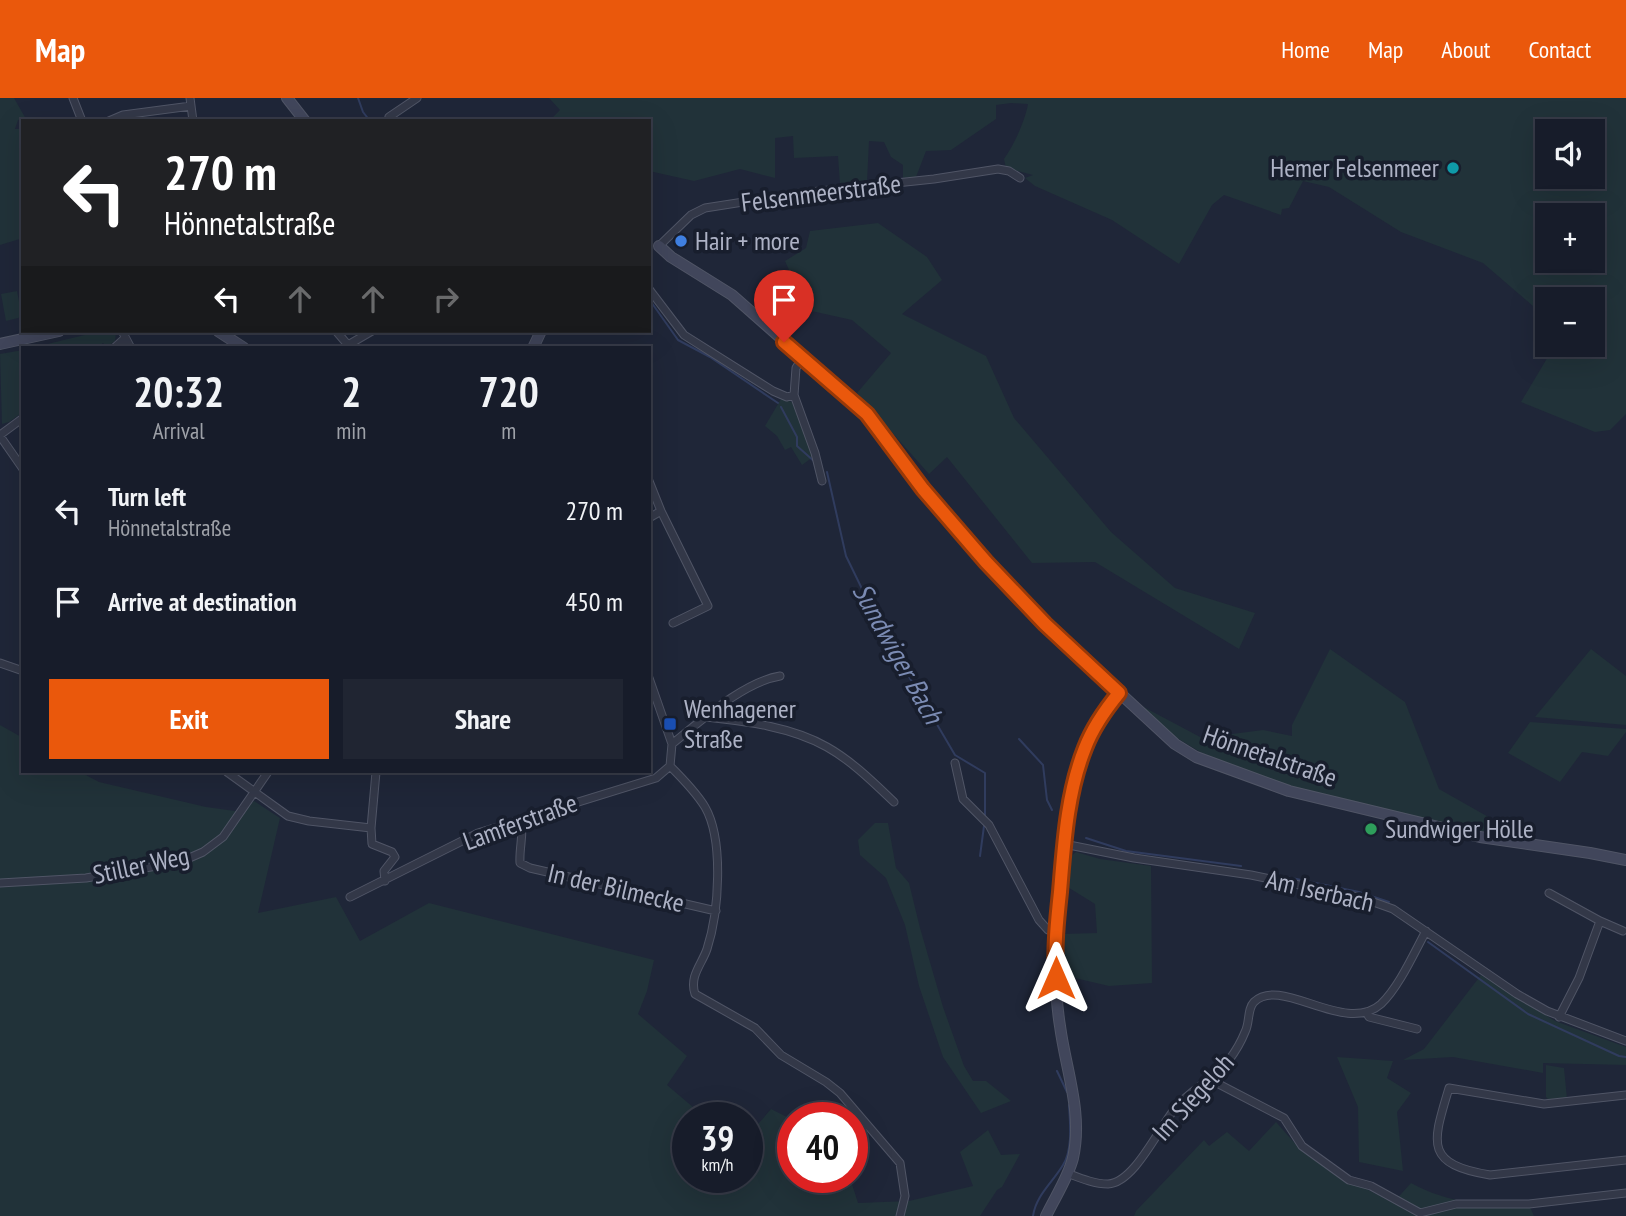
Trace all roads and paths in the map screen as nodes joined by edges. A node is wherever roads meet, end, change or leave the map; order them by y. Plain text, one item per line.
1 (73, 98) edge
2 (287, 98) edge
3 (417, 98) edge
4 (190, 102) edge
5 (81, 119) edge
6 (114, 119) edge
7 (303, 119) edge
8 (390, 119) edge
9 (1020, 178) dead end
10 (654, 244) edge
11 (651, 292) edge
12 (50, 333) edge
13 (221, 333) edge
14 (369, 333) edge
15 (0, 344) edge
16 (240, 346) edge
17 (350, 346) edge
18 (803, 358) junction
19 (794, 395) junction
20 (21, 420) edge
21 (0, 436) edge
22 (21, 466) edge
23 (822, 481) dead end
24 (651, 486) edge
25 (661, 511) junction
26 (651, 517) edge
27 (673, 623) dead end
28 (0, 663) edge
29 (21, 670) edge
30 (780, 676) dead end
31 (651, 685) edge
32 (1119, 693) junction
33 (706, 717) junction
34 (672, 744) junction
35 (955, 763) dead end
36 (670, 766) junction
37 (228, 773) edge
38 (267, 773) edge
39 (376, 773) edge
40 (253, 791) junction
41 (894, 802) dead end
42 (521, 819) junction
43 (370, 828) junction
44 (1064, 844) junction
45 (1626, 860) edge
46 (385, 881) junction
47 (0, 883) edge
48 (1549, 893) dead end
49 (350, 897) dead end
50 (716, 911) junction
51 (1600, 921) junction
52 (1056, 931) junction
53 (1426, 931) junction
54 (1623, 931) dead end
55 (1366, 1012) junction
56 (1559, 1017) junction
57 (1417, 1029) dead end
58 (1626, 1041) edge
59 (1209, 1079) junction
60 (1626, 1095) edge
61 (1626, 1160) edge
62 (1067, 1173) junction
63 (1626, 1193) edge
64 (901, 1216) edge
65 (1046, 1216) edge

1 - 5 street
2 - 7 main road
3 - 8 street
4 - 6 street
9 - 10 street, Felsenmeerstraße
10 - 18 main road, Hönnetalstraße
11 - 19 street
12 - 15 main road
13 - 16 main road
14 - 17 street
18 - 19 street
18 - 32 main road, Hönnetalstraße
19 - 23 street
20 - 21 street
21 - 22 street
24 - 25 street
25 - 26 street
25 - 27 street
28 - 29 street
30 - 33 street
31 - 34 street
32 - 44 main road
32 - 45 main road, Hönnetalstraße
33 - 34 street
33 - 41 street
34 - 36 street
35 - 52 street
36 - 42 street, Lamferstraße
36 - 50 street
37 - 40 street
38 - 40 street, Stiller Weg
39 - 43 street
40 - 43 street
40 - 47 street, Stiller Weg
42 - 46 street, Lamferstraße
42 - 50 street, In der Bilmecke
43 - 46 street
44 - 52 main road
44 - 53 street, Am Iserbach
46 - 49 street, Lamferstraße
48 - 51 street
50 - 64 street
51 - 54 street
51 - 56 street
52 - 62 main road
53 - 55 street
53 - 56 street, Am Iserbach
55 - 57 street, Im Siegeloh
55 - 59 street, Im Siegeloh
56 - 58 street, Am Iserbach
59 - 62 street, Im Siegeloh
59 - 63 street
60 - 61 street
62 - 65 main road

